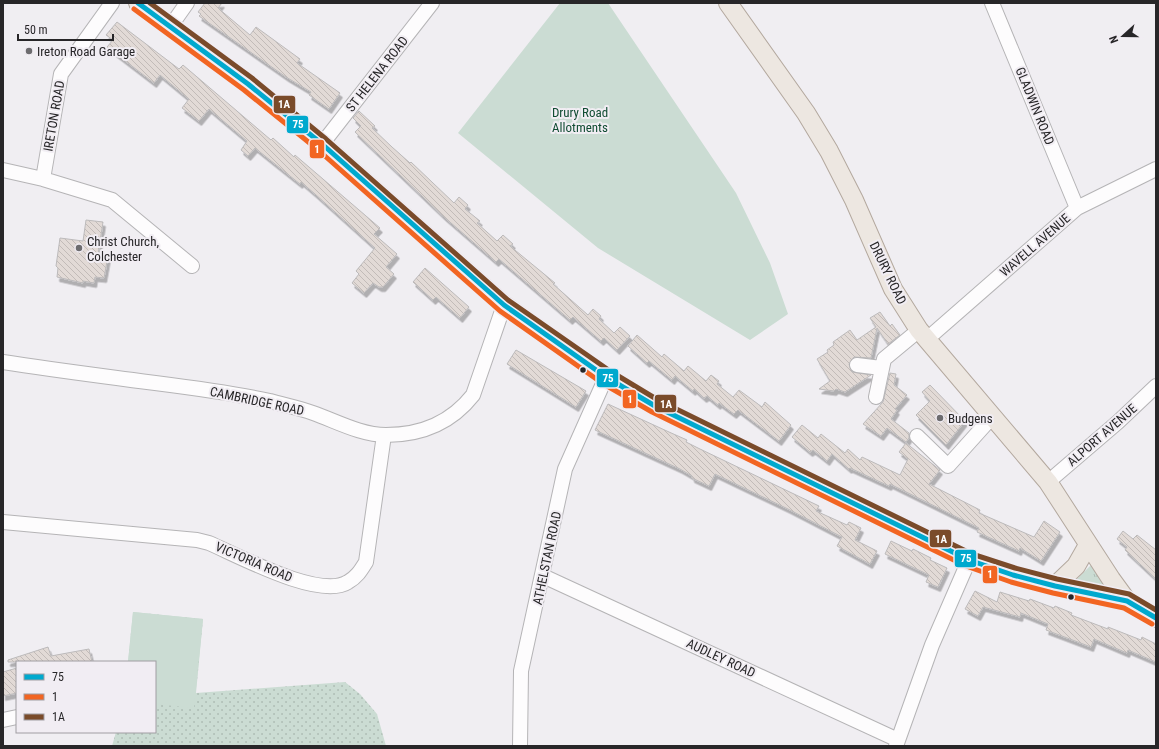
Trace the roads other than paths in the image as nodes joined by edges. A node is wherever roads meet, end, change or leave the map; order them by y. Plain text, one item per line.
1 (112, 3) edge
2 (138, 3) edge
3 (187, 3) edge
4 (432, 3) edge
5 (728, 3) edge
6 (992, 3) edge
7 (170, 27) junction
8 (322, 144) junction
9 (1156, 169) edge
10 (3, 170) edge
11 (43, 180) junction
12 (1077, 208) junction
13 (192, 266) dead end
14 (504, 305) junction
15 (923, 335) junction
16 (3, 362) edge
17 (857, 366) dead end
18 (881, 368) junction
19 (606, 377) junction
20 (1156, 386) edge
21 (876, 397) dead end
22 (992, 416) junction
23 (384, 435) junction
24 (917, 436) dead end
25 (1048, 482) junction
26 (3, 522) edge
27 (1088, 545) junction
28 (969, 560) junction
29 (543, 576) junction
30 (1055, 586) junction
31 (1127, 601) junction
32 (1154, 614) edge
33 (16, 717) edge
34 (3, 720) edge
35 (897, 743) edge
36 (520, 746) edge

1 - 11 street, IRETON ROAD
2 - 7 main road
3 - 7 street
4 - 8 street, ST HELENA ROAD
5 - 15 main road, DRURY ROAD
6 - 12 street, GLADWIN ROAD
7 - 8 main road
8 - 14 main road
9 - 12 street, WAVELL AVENUE
10 - 11 street
11 - 13 street
12 - 15 street, WAVELL AVENUE
14 - 19 main road
14 - 23 street, CAMBRIDGE ROAD
15 - 18 street, WAVELL AVENUE
15 - 22 main road, DRURY ROAD
16 - 23 street, CAMBRIDGE ROAD
17 - 18 street
18 - 21 street
19 - 28 main road
19 - 29 street, ATHELSTAN ROAD
20 - 25 street, ALPORT AVENUE
22 - 24 street
22 - 25 main road, DRURY ROAD
23 - 26 street, VICTORIA ROAD
25 - 27 main road, DRURY ROAD
27 - 30 main road
27 - 31 main road, DRURY ROAD
28 - 30 main road
28 - 35 street
29 - 35 street, AUDLEY ROAD
29 - 36 street, ATHELSTAN ROAD
30 - 31 main road
31 - 32 main road
33 - 34 street

